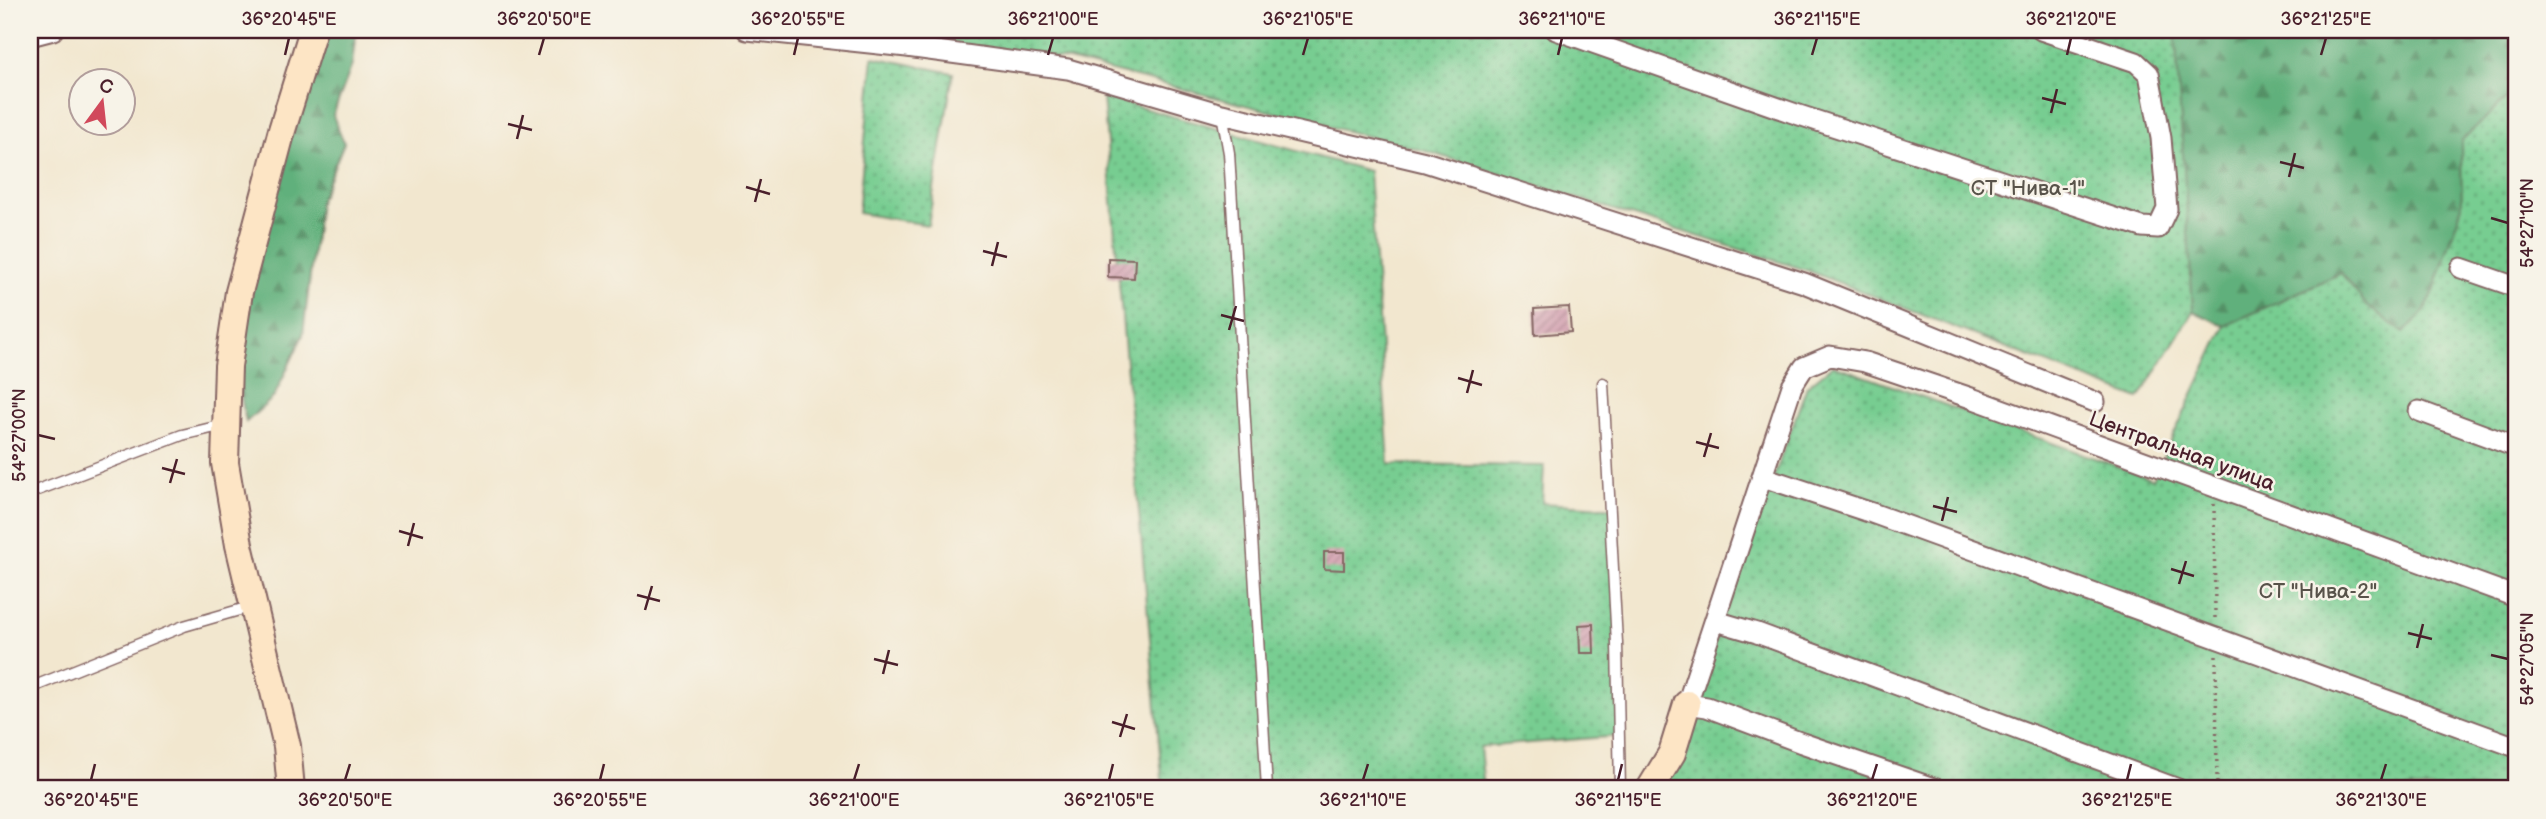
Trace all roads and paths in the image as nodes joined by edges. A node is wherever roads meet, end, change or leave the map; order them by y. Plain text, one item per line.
1 (53, 30) edge
2 (313, 30) edge
3 (747, 30) edge
4 (1556, 30) edge
5 (2041, 30) edge
6 (30, 36) edge
7 (1222, 114) junction
8 (2461, 268) dead end
9 (2516, 287) edge
10 (1603, 383) dead end
11 (2095, 402) dead end
12 (2419, 411) dead end
13 (226, 424) junction
14 (2516, 447) edge
15 (1763, 477) junction
16 (30, 493) edge
17 (2516, 597) edge
18 (253, 606) junction
19 (1716, 621) junction
20 (30, 688) edge
21 (1687, 704) junction
22 (2516, 747) edge
23 (287, 788) edge
24 (1267, 789) edge
25 (1620, 789) edge
26 (1650, 789) edge
27 (1936, 789) edge
28 (2178, 789) edge

1 - 6 street
2 - 13 street
3 - 7 street
4 - 5 street
7 - 11 street
7 - 24 lane
8 - 9 street
10 - 25 lane
12 - 14 street
13 - 16 lane
13 - 18 street
15 - 17 street, Центральная улица
15 - 19 street
15 - 22 street
18 - 20 lane
18 - 23 street
19 - 21 street
19 - 28 street
21 - 26 street
21 - 27 street

